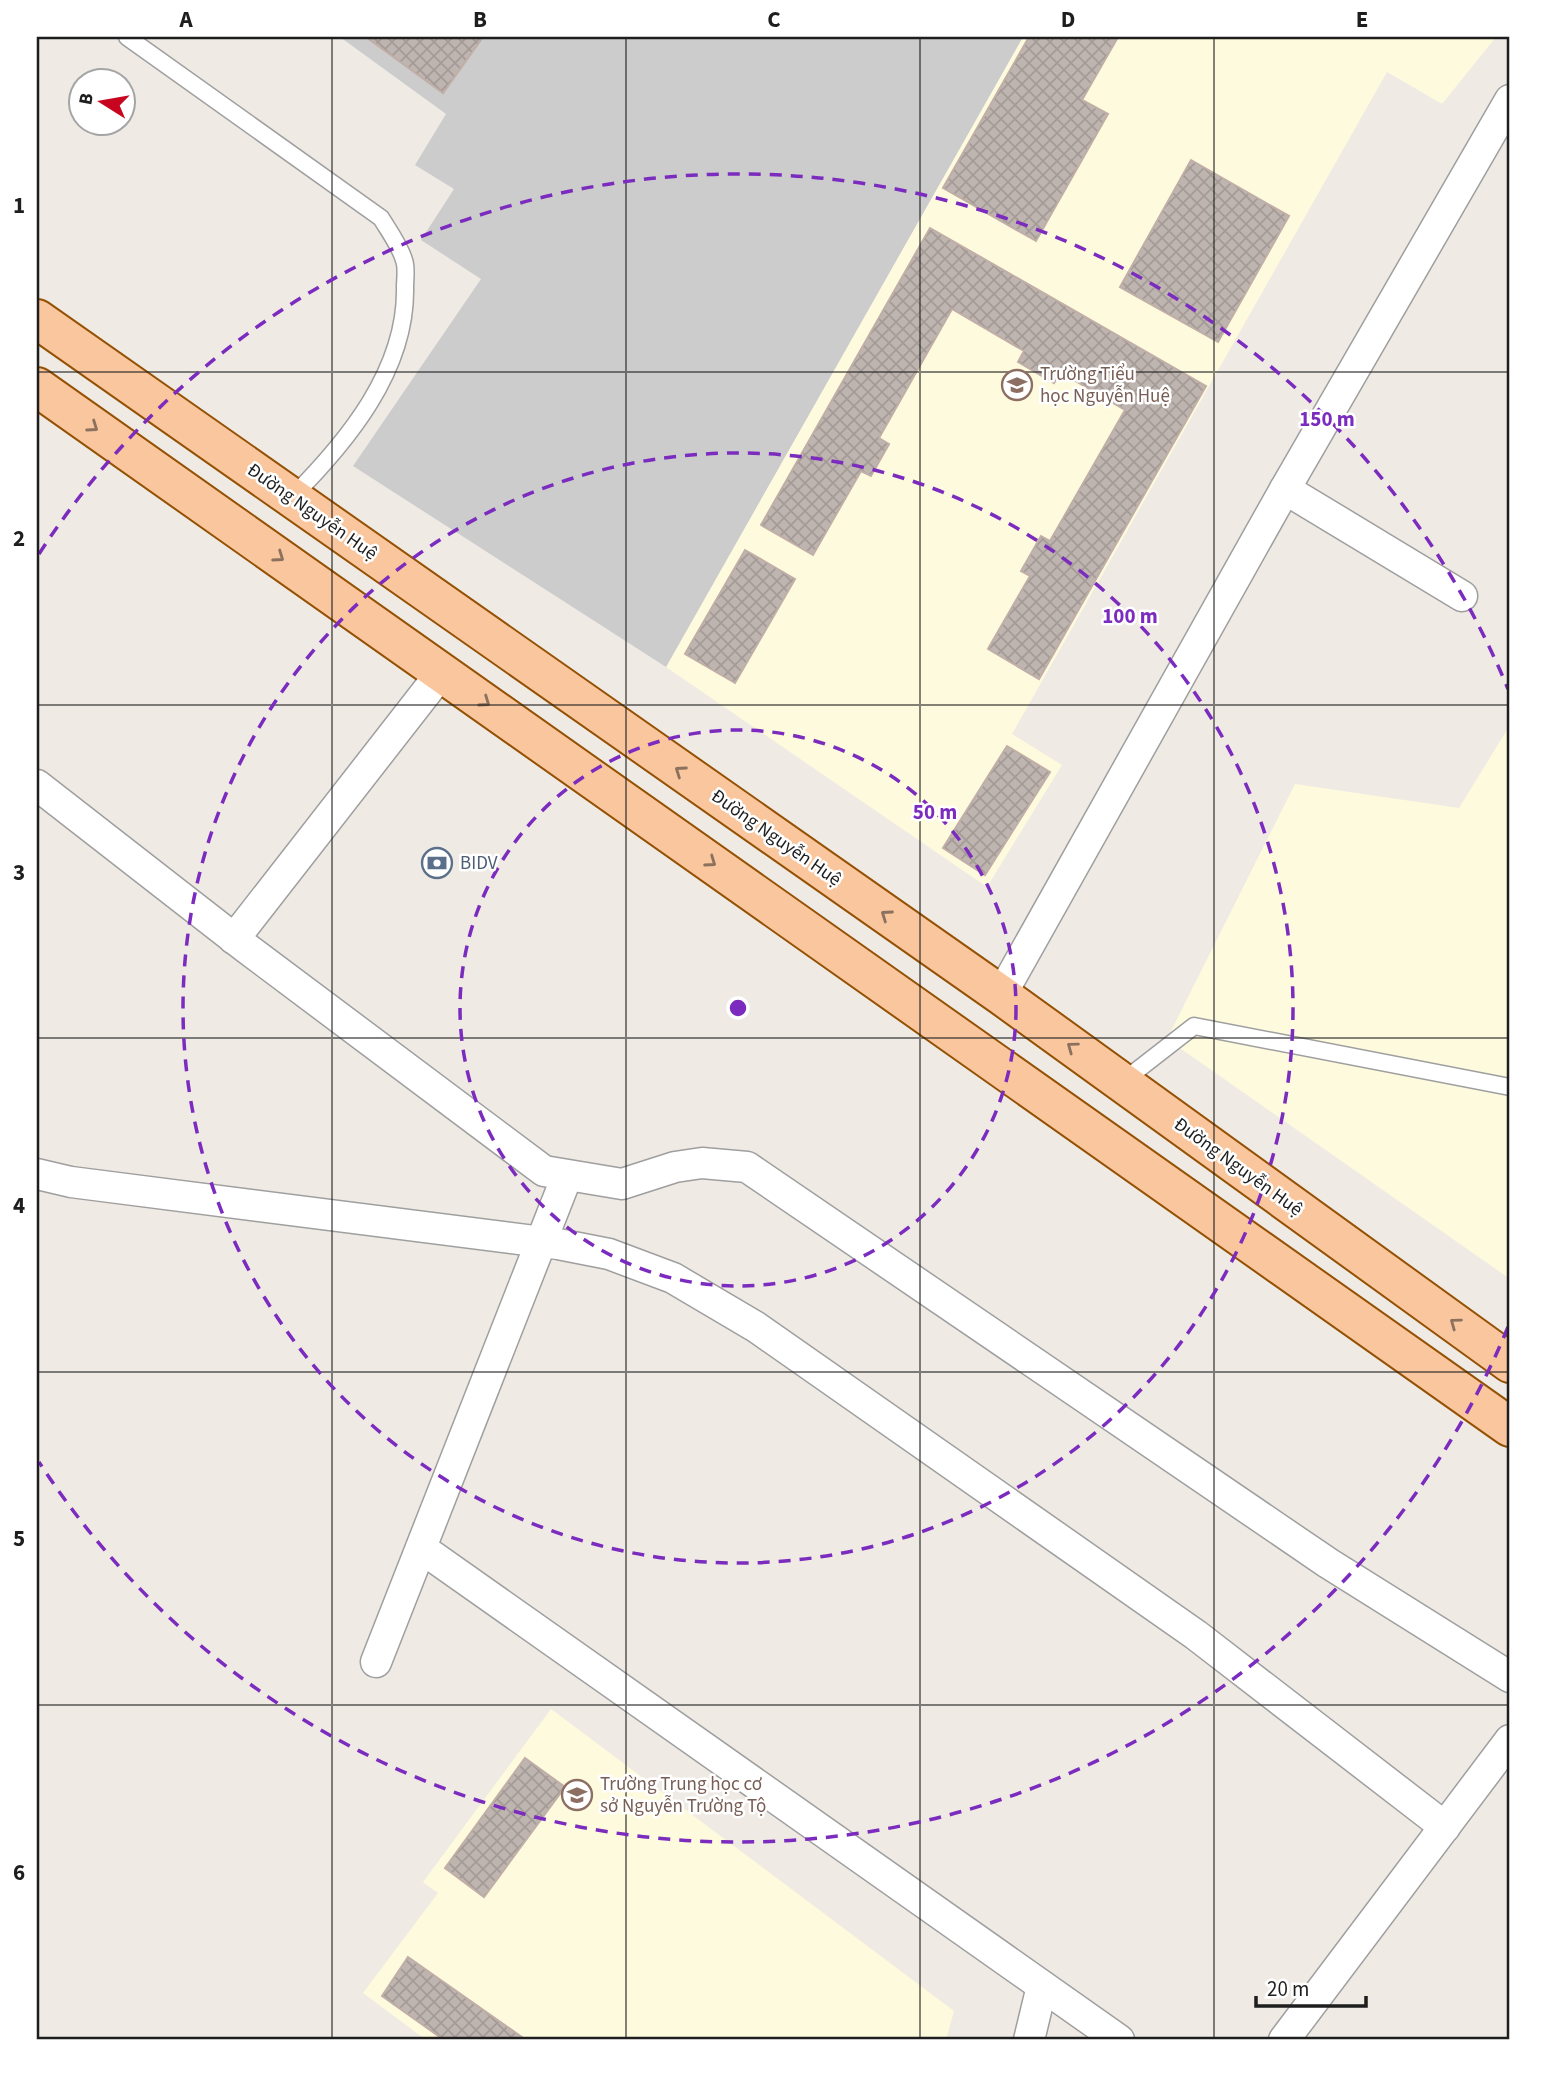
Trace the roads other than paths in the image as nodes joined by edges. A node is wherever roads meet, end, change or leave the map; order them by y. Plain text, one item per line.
1 (127, 37) edge
2 (1510, 100) edge
3 (37, 319) edge
4 (37, 387) edge
5 (1285, 489) junction
6 (291, 498) junction
7 (1462, 596) dead end
8 (442, 672) junction
9 (37, 785) edge
10 (234, 939) junction
11 (1001, 995) junction
12 (967, 1043) junction
13 (1121, 1083) junction
14 (1510, 1087) edge
15 (37, 1174) edge
16 (567, 1176) junction
17 (541, 1242) junction
18 (1510, 1363) edge
19 (1510, 1427) edge
20 (421, 1548) junction
21 (376, 1662) dead end
22 (1510, 1676) edge
23 (1510, 1740) edge
24 (1444, 1828) junction
25 (1042, 1986) junction
26 (1029, 2040) edge
27 (1119, 2040) edge
28 (1284, 2040) edge

1 - 6 lane
2 - 5 street
3 - 6 main road, Đường Nguyễn Huệ
4 -> 8 main road
5 - 7 street
5 - 11 street
11 -> 6 main road, Đường Nguyễn Huệ
8 - 10 street
8 -> 12 main road
9 - 10 street
10 - 16 street
11 - 12 main road
13 -> 11 main road, Đường Nguyễn Huệ
12 - 19 main road
13 - 14 lane
18 -> 13 main road, Đường Nguyễn Huệ
15 - 17 street
16 - 17 street
16 - 22 street
17 - 20 street
17 - 24 street
20 - 21 street
20 - 25 street
23 - 24 street
24 - 28 street
25 - 26 street
25 - 27 street

